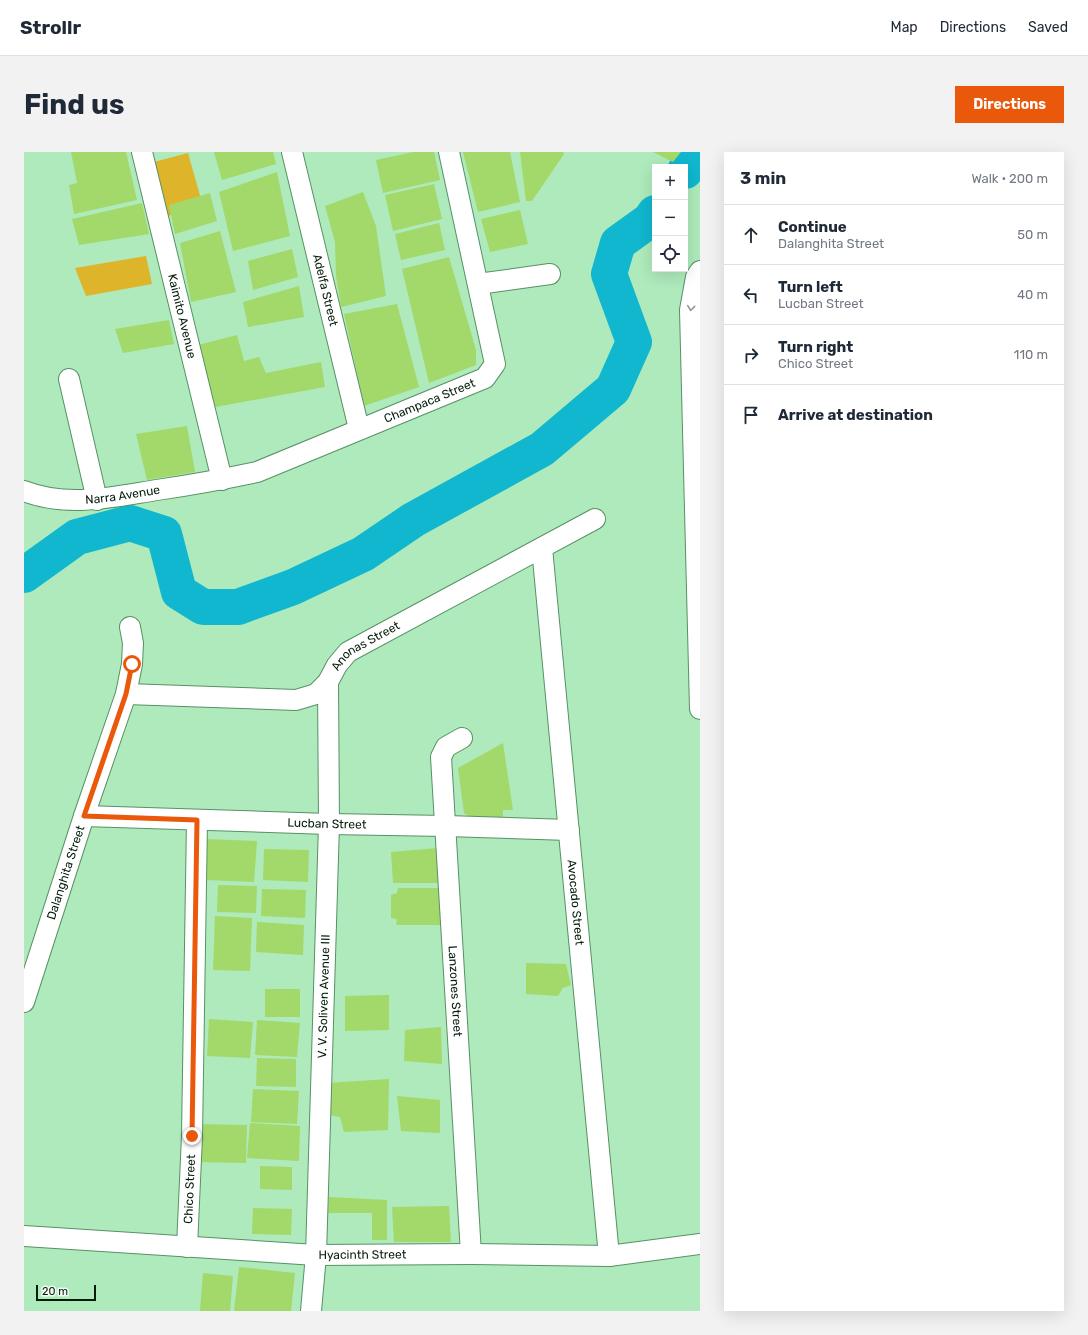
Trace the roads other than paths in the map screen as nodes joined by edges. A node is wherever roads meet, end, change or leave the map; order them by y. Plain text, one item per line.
1 (142, 152) edge
2 (292, 152) edge
3 (449, 152) edge
4 (700, 271) edge
5 (550, 274) dead end
6 (478, 284) junction
7 (69, 379) dead end
8 (359, 429) junction
9 (222, 480) junction
10 (24, 491) edge
11 (97, 500) junction
12 (595, 519) dead end
13 (542, 548) junction
14 (130, 627) dead end
15 (328, 682) junction
16 (126, 694) junction
17 (700, 709) edge
18 (462, 738) dead end
19 (84, 816) junction
20 (197, 820) junction
21 (329, 824) junction
22 (446, 826) junction
23 (569, 830) junction
24 (24, 1002) edge
25 (24, 1236) edge
26 (700, 1244) edge
27 (187, 1247) junction
28 (471, 1254) junction
29 (316, 1255) junction
30 (609, 1256) junction
31 (311, 1311) edge

1 - 9 street, Kaimito Avenue
2 - 8 street, Adelfa Street
3 - 6 street, Champaca Street
4 -> 17 street
5 - 6 street
6 - 8 street, Champaca Street
7 - 11 street
8 - 9 street, Champaca Street
9 - 11 street, Narra Avenue
10 - 11 street, Narra Avenue
12 - 13 street, Anonas Street
13 - 15 street, Anonas Street
13 - 23 street, Avocado Street
14 - 16 street, Dalanghita Street
15 - 16 street, Anonas Street
15 - 21 street, V. V. Soliven Avenue III
16 - 19 street, Dalanghita Street
18 - 22 street, Lanzones Street
19 - 20 street, Lucban Street
19 - 24 street, Dalanghita Street
20 - 21 street, Lucban Street
20 - 27 street, Chico Street
21 - 22 street, Lucban Street
21 - 29 street, V. V. Soliven Avenue III
22 - 23 street, Lucban Street
22 - 28 street, Lanzones Street
23 - 30 street, Avocado Street
25 - 27 street, Hyacinth Street
26 - 30 street, Hyacinth Street
27 - 29 street, Hyacinth Street
28 - 29 street, Hyacinth Street
28 - 30 street, Hyacinth Street
29 - 31 street, V. V. Soliven Avenue III

